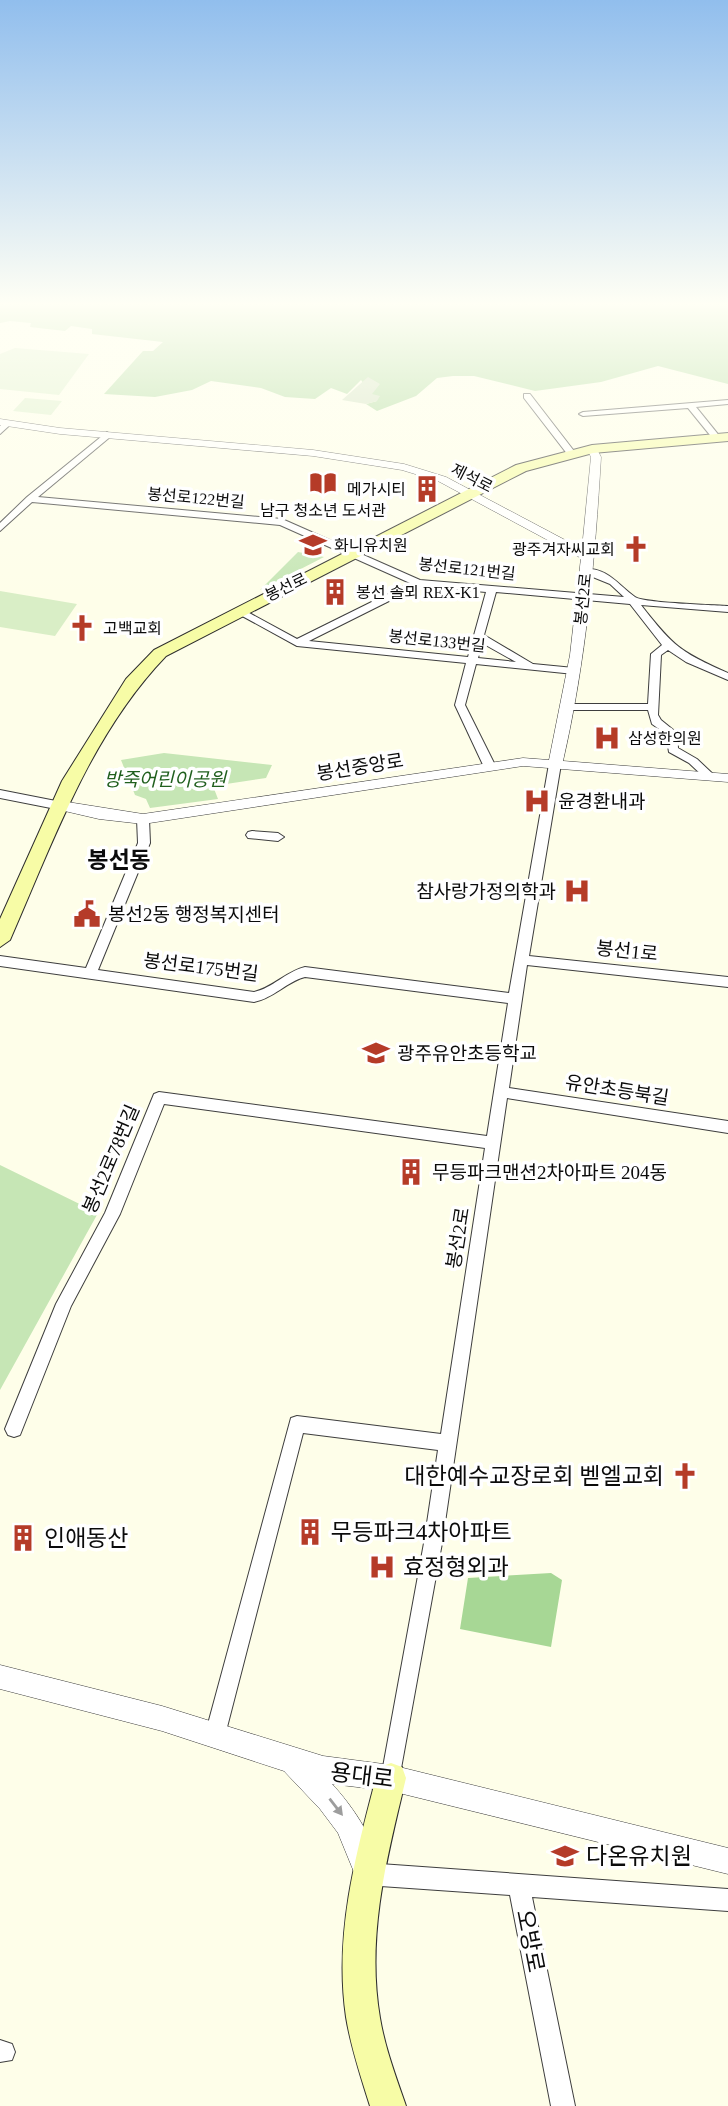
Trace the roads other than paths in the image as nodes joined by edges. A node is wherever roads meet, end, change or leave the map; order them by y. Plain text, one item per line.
1 (530, 399) edge
2 (728, 402) edge
3 (690, 405) junction
4 (583, 414) dead end
5 (3, 425) edge
6 (107, 435) junction
7 (723, 437) edge
8 (592, 449) junction
9 (571, 453) junction
10 (470, 494) junction
11 (30, 499) junction
12 (0, 528) edge
13 (352, 555) junction
14 (586, 556) junction
15 (586, 571) junction
16 (418, 583) junction
17 (492, 588) junction
18 (584, 597) junction
19 (630, 601) junction
20 (662, 604) junction
21 (728, 609) edge
22 (238, 611) junction
23 (658, 632) junction
24 (478, 636) junction
25 (298, 643) junction
26 (668, 645) junction
27 (471, 661) junction
28 (532, 667) junction
29 (574, 671) junction
30 (728, 677) edge
31 (570, 707) junction
32 (651, 708) junction
33 (555, 764) junction
34 (490, 767) junction
35 (709, 776) junction
36 (728, 778) edge
37 (0, 794) edge
38 (61, 806) junction
39 (143, 819) junction
40 (252, 835) dead end
41 (278, 837) dead end
42 (5, 920) edge
43 (0, 940) edge
44 (521, 960) junction
45 (0, 961) edge
46 (91, 972) junction
47 (728, 982) edge
48 (515, 999) junction
49 (501, 1092) junction
50 (728, 1127) edge
51 (493, 1143) junction
52 (14, 1429) dead end
53 (446, 1443) junction
54 (0, 1677) edge
55 (215, 1735) junction
56 (287, 1760) junction
57 (391, 1778) junction
58 (728, 1861) edge
59 (366, 1874) junction
60 (519, 1885) junction
61 (728, 1900) edge
62 (388, 2106) edge
63 (563, 2106) edge

1 - 9 street
2 - 3 street
3 - 4 street
3 - 7 street
5 - 6 street, 제석로
6 - 10 street, 제석로
6 - 11 street
7 - 8 main road, 봉선로
8 - 9 main road, 봉선로
8 - 14 street, 봉선2로
9 - 10 main road, 봉선로
10 - 13 main road, 봉선로
10 - 14 street, 제석로
11 - 12 street
11 - 13 street, 봉선로122번길
13 - 16 street, 봉선로121번길
13 - 22 main road, 봉선로
14 - 15 street, 봉선2로
15 - 18 street, 봉선2로
15 - 19 street
16 - 17 street, 봉선로121번길
16 - 25 street, 봉선로133번길
17 - 18 street, 봉선로121번길
17 - 24 street
18 - 19 street, 봉선로121번길
18 - 29 street, 봉선2로
19 - 20 street, 봉선로121번길
19 - 23 street
20 - 21 street, 봉선로121번길
20 - 23 street
22 - 25 street, 봉선로133번길
22 - 38 main road, 봉선로
23 - 26 street
24 - 27 street
24 - 28 street
25 - 27 street, 봉선로133번길
26 - 30 street
26 - 32 street
27 - 28 street, 봉선로133번길
27 - 34 street
28 - 29 street, 봉선로133번길
29 - 31 street, 봉선2로
31 - 32 street
31 - 33 street, 봉선2로
32 - 35 street
33 - 34 street, 봉선중앙로
33 - 35 street, 봉선중앙로
33 - 44 street, 봉선2로
34 - 39 street, 봉선중앙로
35 - 36 street, 봉선중앙로
37 - 38 street, 봉선중앙로
38 - 39 street, 봉선중앙로
38 - 42 main road, 봉선로
39 - 46 street
40 - 41 street
42 - 43 main road, 봉선로
44 - 47 street, 봉선1로
44 - 48 street, 봉선2로
45 - 46 street, 봉선로175번길
46 - 48 street, 봉선로175번길
48 - 49 street, 봉선2로
49 - 50 street, 유안초등북길
49 - 51 street, 봉선2로
51 - 52 street, 봉선2로78번길
51 - 53 street, 봉선2로
53 - 55 street
53 - 57 street, 봉선2로
54 - 55 street, 용대로
55 - 56 street, 용대로
56 - 57 street, 용대로
56 -> 59 street
57 - 58 street, 용대로
57 - 59 main road
59 - 60 street, 오방로
59 - 62 main road
60 - 61 street
60 - 63 street, 오방로

